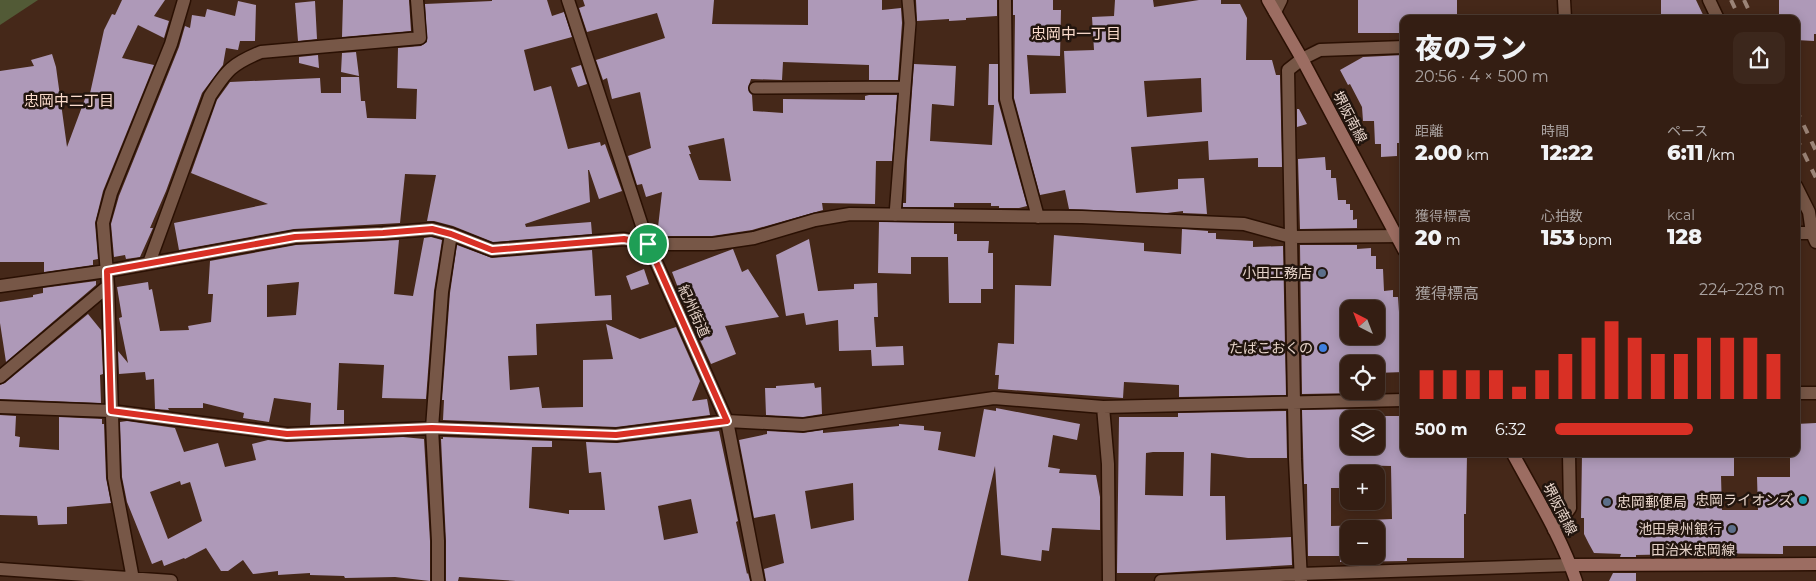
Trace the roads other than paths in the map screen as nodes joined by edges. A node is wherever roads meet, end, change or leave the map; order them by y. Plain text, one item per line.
1 (184, 0) edge
2 (417, 0) edge
3 (568, 0) edge
4 (908, 0) edge
5 (1005, 0) edge
6 (1268, 0) edge
7 (1281, 0) edge
8 (1564, 0) edge
9 (1709, 0) edge
10 (1275, 12) junction
11 (1565, 15) edge
12 (1716, 15) edge
13 (1400, 47) edge
14 (1302, 59) junction
15 (905, 87) junction
16 (755, 88) dead end
17 (1800, 194) edge
18 (895, 215) junction
19 (1038, 217) junction
20 (451, 234) junction
21 (1800, 234) edge
22 (1400, 235) edge
23 (1291, 237) junction
24 (1814, 237) edge
25 (648, 244) junction
26 (149, 263) junction
27 (107, 271) junction
28 (0, 286) edge
29 (108, 286) junction
30 (0, 377) edge
31 (1800, 393) edge
32 (1816, 393) edge
33 (1400, 400) edge
34 (1295, 402) junction
35 (0, 407) edge
36 (1103, 407) junction
37 (111, 411) junction
38 (727, 421) junction
39 (432, 428) junction
40 (1515, 457) edge
41 (1569, 457) edge
42 (1554, 530) junction
43 (1816, 564) edge
44 (1570, 565) junction
45 (0, 569) edge
46 (1301, 577) edge
47 (133, 579) junction
48 (159, 581) edge
49 (171, 581) edge
50 (438, 581) edge
51 (758, 581) edge
52 (1109, 581) edge
53 (1161, 581) edge
54 (1576, 581) edge

1 - 27 street
2 - 26 street
3 - 25 street, 紀州街道
4 - 15 lane
5 - 19 street
6 - 10 main road, 堺阪南線
7 - 10 street
8 - 11 street
9 - 12 street
10 - 14 main road, 堺阪南線
13 - 14 street
14 - 22 main road, 堺阪南線
14 - 23 street
15 - 16 lane
15 - 18 lane
17 - 24 street
18 - 19 street
18 - 25 street
19 - 23 street
20 - 25 street
20 - 26 street
20 - 39 street
21 - 24 street
22 - 23 street
23 - 34 street
25 - 38 street, 紀州街道
26 - 27 street
27 - 28 street
27 - 29 street
29 - 30 street
29 - 37 street
31 - 32 street
33 - 34 street
34 - 36 street
34 - 46 street
35 - 37 street
36 - 38 street
36 - 52 street
37 - 39 street
37 - 47 street
38 - 39 street
38 - 51 street, 紀州街道
39 - 50 street
40 - 42 main road, 堺阪南線
41 - 42 street
42 - 44 main road, 堺阪南線
43 - 44 main road, 田治米忠岡線
44 - 46 street
44 - 54 main road, 堺阪南線
45 - 47 street
46 - 53 street
47 - 48 street
48 - 49 street

